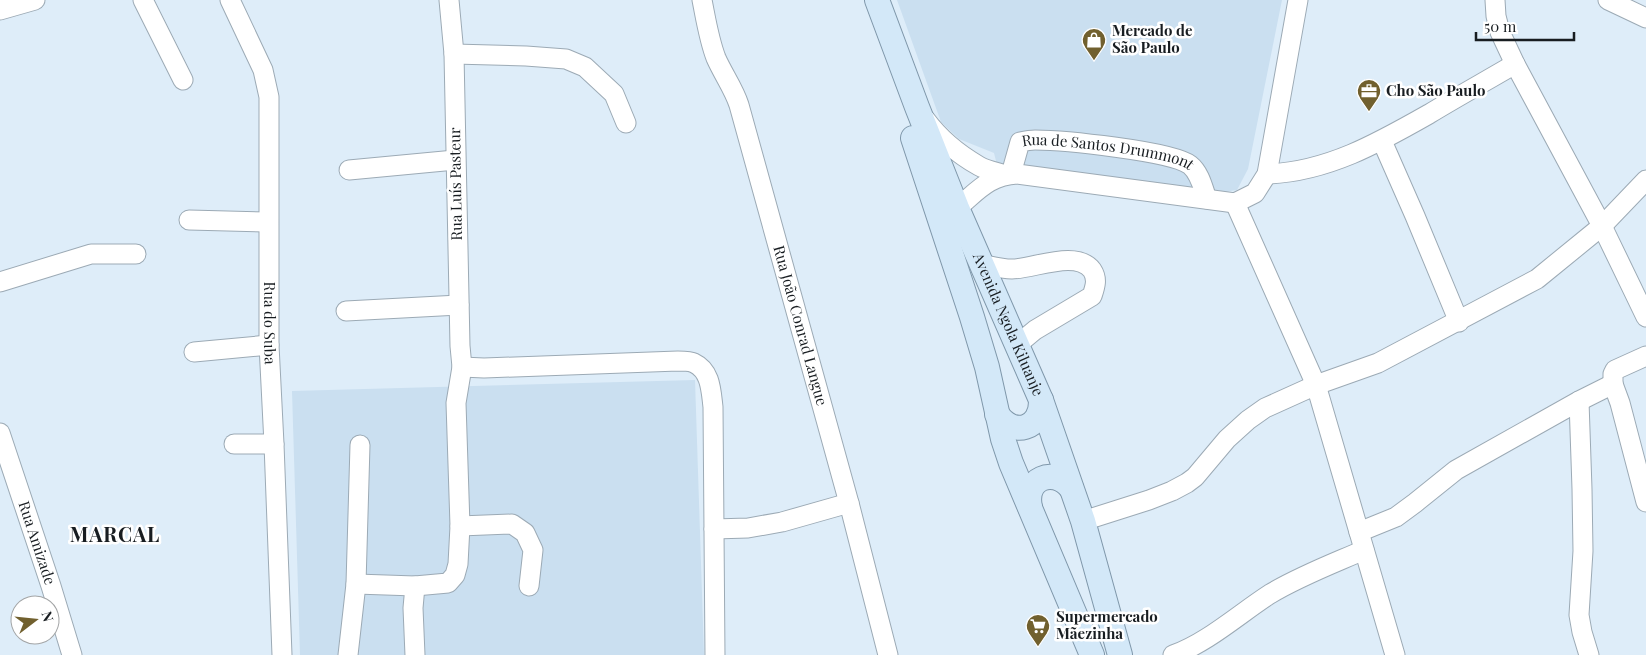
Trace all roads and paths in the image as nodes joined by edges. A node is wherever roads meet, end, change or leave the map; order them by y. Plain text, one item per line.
1 (35, 0) edge
2 (143, 0) edge
3 (230, 0) edge
4 (449, 0) edge
5 (702, 0) edge
6 (863, 0) edge
7 (877, 0) edge
8 (1298, 0) edge
9 (1495, 0) edge
10 (1608, 0) edge
11 (0, 10) edge
12 (1646, 18) edge
13 (454, 54) junction
14 (1515, 64) junction
15 (183, 80) dead end
16 (917, 107) junction
17 (626, 123) dead end
18 (1382, 141) junction
19 (455, 160) junction
20 (349, 170) dead end
21 (1008, 174) junction
22 (1267, 174) junction
23 (1646, 180) edge
24 (1207, 199) junction
25 (1235, 204) junction
26 (957, 208) junction
27 (189, 220) dead end
28 (268, 222) junction
29 (1602, 226) junction
30 (136, 254) dead end
31 (981, 264) junction
32 (0, 282) edge
33 (459, 305) junction
34 (346, 312) dead end
35 (1646, 317) edge
36 (1459, 322) junction
37 (269, 345) junction
38 (1017, 345) junction
39 (194, 352) dead end
40 (1646, 356) edge
41 (462, 368) junction
42 (1613, 384) junction
43 (1316, 385) junction
44 (1040, 400) junction
45 (1579, 401) junction
46 (997, 414) junction
47 (0, 433) edge
48 (234, 444) dead end
49 (274, 444) junction
50 (360, 445) dead end
51 (1071, 488) junction
52 (1646, 502) edge
53 (849, 504) junction
54 (1030, 507) junction
55 (1083, 521) junction
56 (460, 526) junction
57 (714, 529) junction
58 (1359, 532) junction
59 (1364, 550) junction
60 (356, 584) junction
61 (415, 586) junction
62 (529, 586) dead end
63 (72, 655) edge
64 (282, 655) edge
65 (348, 655) edge
66 (416, 655) edge
67 (715, 655) edge
68 (888, 655) edge
69 (1092, 655) edge
70 (1120, 655) edge
71 (1173, 655) edge
72 (1395, 655) edge
73 (1589, 655) edge

1 - 11 street
2 - 15 street
3 - 28 street, Rua do Suba
4 - 13 street, Rua Luís Pasteur
5 - 53 street, Rua João Conrad Langue
6 - 46 main road, Avenida Ngola Kiluanje
7 - 16 main road, Avenida Ngola Kiluanje
8 - 22 street
9 - 14 street
10 - 12 street
13 - 17 street
13 - 19 street, Rua Luís Pasteur
14 - 18 street
14 - 29 street
16 - 21 street
16 - 26 main road, Avenida Ngola Kiluanje
18 - 22 street
18 - 36 street
19 - 20 street
19 - 33 street, Rua Luís Pasteur
21 - 24 street
21 - 24 street, Rua de Santos Drummont
21 - 26 street
22 - 25 street
23 - 29 street
24 - 25 street
25 - 43 street
26 - 31 main road, Avenida Ngola Kiluanje
27 - 28 street
28 - 37 street, Rua do Suba
29 - 35 street
29 - 36 street
30 - 32 street
31 - 38 main road, Avenida Ngola Kiluanje
31 - 38 street
33 - 34 street
33 - 41 street, Rua Luís Pasteur
36 - 43 street
37 - 39 street
37 - 49 street, Rua do Suba
38 - 44 main road, Avenida Ngola Kiluanje
40 - 42 street
41 - 56 street, Rua Luís Pasteur
41 - 57 street
42 - 45 street
42 - 52 street
43 - 55 street
43 - 58 street
44 - 46 main road
44 - 51 main road, Avenida Ngola Kiluanje
45 - 58 street
45 - 73 street
46 - 54 main road, Avenida Ngola Kiluanje
47 - 63 street, Rua Amizade
48 - 49 street
49 - 64 street, Rua do Suba
50 - 60 street
51 - 54 main road
51 - 55 main road, Avenida Ngola Kiluanje
53 - 57 street
53 - 68 street, Rua João Conrad Langue
54 - 69 main road, Avenida Ngola Kiluanje
55 - 70 main road, Avenida Ngola Kiluanje
56 - 61 street, Rua Luís Pasteur
56 - 62 street
57 - 67 street
58 - 59 street
59 - 71 street
59 - 72 street
60 - 61 street, Rua Luís Pasteur
60 - 65 street
61 - 66 street

